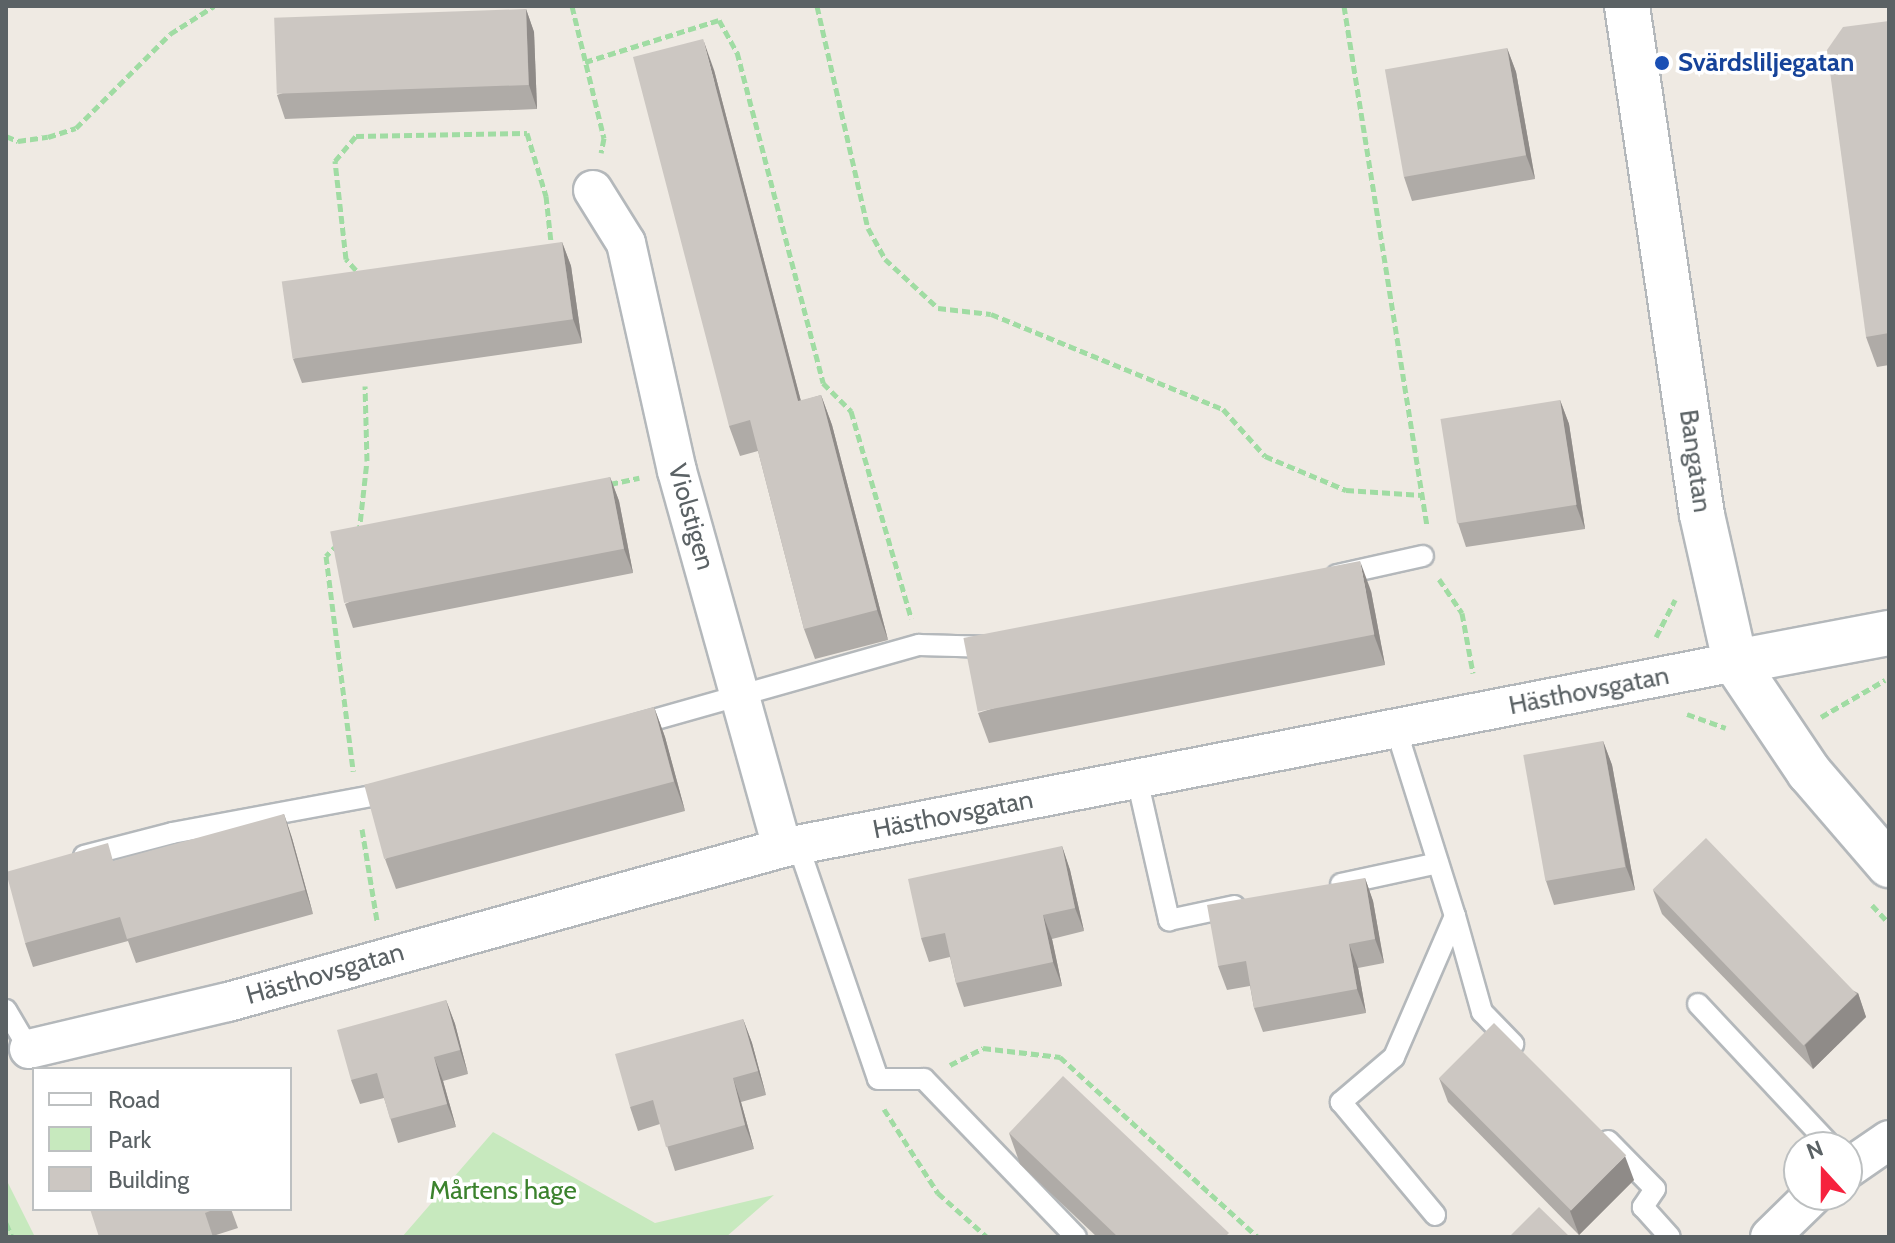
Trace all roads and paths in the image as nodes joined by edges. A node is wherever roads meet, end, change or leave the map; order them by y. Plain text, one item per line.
1 (214, 6) edge
2 (572, 6) edge
3 (817, 6) edge
4 (1344, 6) edge
5 (1627, 6) edge
6 (205, 8) edge
7 (585, 62) junction
8 (6, 136) edge
9 (593, 190) joint
10 (546, 196) joint
11 (365, 386) dead end
12 (666, 473) junction
13 (607, 485) edge
14 (1422, 495) junction
15 (374, 534) edge
16 (358, 537) junction
17 (1423, 556) junction
18 (1314, 579) edge
19 (1889, 633) edge
20 (1019, 642) edge
21 (919, 645) junction
22 (1735, 662) junction
23 (1889, 677) edge
24 (1476, 688) dead end
25 (741, 696) junction
26 (1836, 711) dead end
27 (1674, 714) dead end
28 (1396, 729) junction
29 (611, 732) edge
30 (1736, 735) dead end
31 (1137, 779) junction
32 (417, 786) edge
33 (357, 802) junction
34 (790, 847) junction
35 (69, 860) edge
36 (1438, 863) junction
37 (1889, 865) edge
38 (1319, 888) edge
39 (1259, 901) edge
40 (1455, 916) junction
41 (380, 935) dead end
42 (1698, 1004) dead end
43 (6, 1010) edge
44 (29, 1049) joint
45 (1525, 1056) edge
46 (924, 1079) junction
47 (1590, 1123) edge
48 (1815, 1131) edge
49 (1889, 1140) edge
50 (1863, 1153) edge
51 (1797, 1211) edge
52 (1435, 1215) dead end
53 (6, 1223) edge
54 (12, 1237) edge
55 (1076, 1237) edge
56 (1258, 1237) edge
57 (1670, 1237) edge
58 (1770, 1237) edge

1 - 6 path
2 - 7 path
3 - 14 path
4 - 14 path
5 - 22 street, Bangatan
6 - 8 path
7 - 9 path
7 - 21 path
9 - 12 street, Violstigen
10 - 10 path
11 - 16 path
12 - 13 path
12 - 25 street, Violstigen
14 - 17 path
15 - 16 path
16 - 33 path
17 - 18 lane
17 - 24 path
19 - 22 street, Hästhovsgatan
20 - 21 lane
21 - 25 lane
22 - 28 street, Hästhovsgatan
22 - 37 street, Bangatan
23 - 26 path
25 - 29 lane
25 - 34 street, Violstigen
27 - 30 path
28 - 31 street, Hästhovsgatan
28 - 36 lane
31 - 34 street, Hästhovsgatan
31 - 39 lane
32 - 33 lane
33 - 35 lane
33 - 41 path
34 - 44 street, Hästhovsgatan
34 - 46 lane
36 - 38 lane
36 - 40 lane
40 - 45 lane
40 - 52 lane
42 - 48 lane
43 - 44 lane
46 - 55 lane
46 - 56 path
47 - 57 lane
49 - 50 street
51 - 58 street
53 - 54 path

